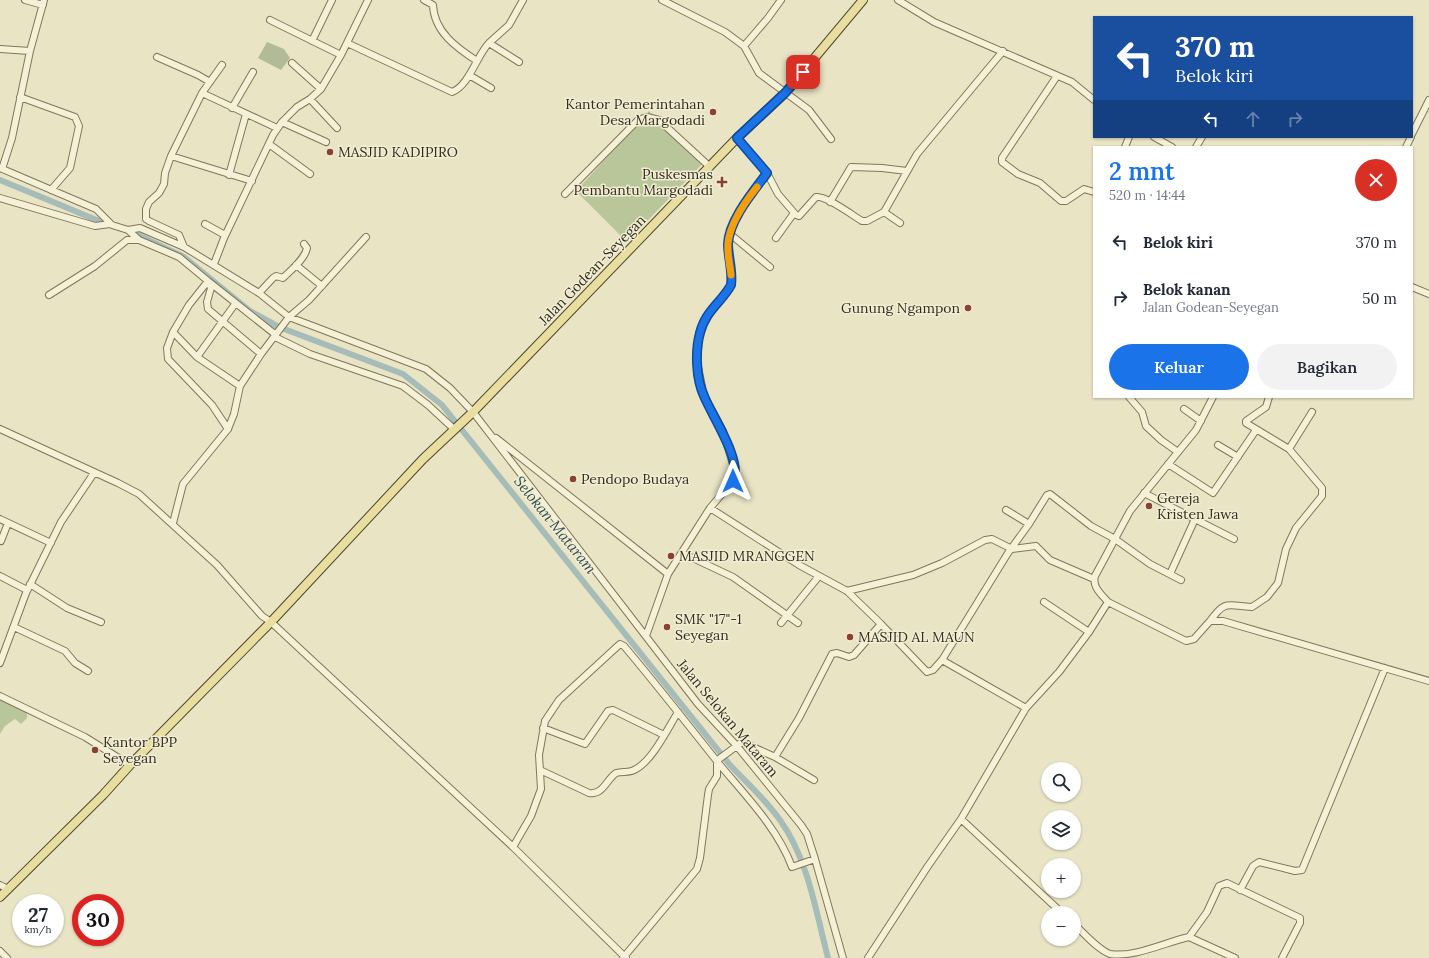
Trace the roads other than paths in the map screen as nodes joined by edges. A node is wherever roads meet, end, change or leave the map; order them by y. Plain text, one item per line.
1 (25, 0) edge
2 (332, 0) edge
3 (367, 0) edge
4 (424, 0) edge
5 (523, 0) edge
6 (662, 0) edge
7 (677, 0) edge
8 (780, 0) edge
9 (863, 0) edge
10 (898, 0) edge
11 (44, 3) edge
12 (672, 6) junction
13 (270, 20) dead end
14 (312, 40) junction
15 (347, 43) junction
16 (489, 43) junction
17 (744, 46) junction
18 (0, 49) edge
19 (30, 51) junction
20 (1003, 51) junction
21 (341, 55) junction
22 (157, 57) dead end
23 (477, 61) junction
24 (519, 62) dead end
25 (292, 63) dead end
26 (222, 65) dead end
27 (253, 72) dead end
28 (469, 75) junction
29 (1057, 76) junction
30 (210, 82) junction
31 (491, 88) dead end
32 (321, 89) junction
33 (786, 92) junction
34 (202, 93) junction
35 (20, 97) junction
36 (1093, 99) edge
37 (310, 100) junction
38 (1429, 100) edge
39 (232, 108) junction
40 (246, 114) junction
41 (282, 122) junction
42 (277, 128) junction
43 (338, 128) dead end
44 (1413, 132) edge
45 (737, 138) junction
46 (1156, 138) edge
47 (831, 139) dead end
48 (326, 142) dead end
49 (269, 144) junction
50 (1170, 146) edge
51 (171, 156) junction
52 (710, 167) junction
53 (1, 169) edge
54 (907, 171) junction
55 (767, 173) junction
56 (310, 174) dead end
57 (229, 175) junction
58 (252, 181) junction
59 (51, 190) junction
60 (1093, 192) edge
61 (565, 194) dead end
62 (0, 198) edge
63 (830, 202) junction
64 (884, 212) junction
65 (794, 213) junction
66 (900, 223) dead end
67 (111, 224) junction
68 (205, 224) dead end
69 (127, 230) junction
70 (730, 234) junction
71 (225, 235) junction
72 (366, 237) dead end
73 (776, 238) dead end
74 (139, 240) junction
75 (304, 244) dead end
76 (184, 247) junction
77 (214, 264) junction
78 (296, 265) junction
79 (770, 267) dead end
80 (208, 281) junction
81 (322, 286) junction
82 (1413, 287) edge
83 (259, 293) junction
84 (1429, 294) edge
85 (49, 295) dead end
86 (235, 304) junction
87 (289, 317) junction
88 (223, 321) junction
89 (173, 332) junction
90 (276, 335) junction
91 (261, 354) junction
92 (197, 357) junction
93 (240, 386) junction
94 (1130, 398) edge
95 (1212, 398) edge
96 (1269, 398) edge
97 (1184, 409) dead end
98 (1312, 412) dead end
99 (471, 414) junction
100 (1201, 421) junction
101 (0, 429) edge
102 (228, 429) junction
103 (456, 429) junction
104 (1256, 430) junction
105 (488, 431) junction
106 (1218, 445) dead end
107 (1289, 449) junction
108 (1178, 452) junction
109 (1238, 457) junction
110 (1168, 464) junction
111 (94, 472) junction
112 (1144, 493) junction
113 (710, 508) junction
114 (1006, 510) dead end
115 (0, 519) edge
116 (1195, 519) junction
117 (8, 523) junction
118 (173, 523) junction
119 (1029, 524) junction
120 (1116, 539) junction
121 (1234, 540) dead end
122 (1, 541) edge
123 (51, 543) junction
124 (1012, 549) junction
125 (682, 553) junction
126 (668, 574) junction
127 (1170, 574) junction
128 (0, 576) edge
129 (819, 576) junction
130 (1094, 579) junction
131 (1181, 580) dead end
132 (30, 584) junction
133 (27, 590) junction
134 (847, 591) junction
135 (1044, 602) dead end
136 (1108, 602) junction
137 (790, 616) junction
138 (1210, 621) junction
139 (100, 622) dead end
140 (271, 622) junction
141 (781, 623) dead end
142 (798, 623) dead end
143 (881, 624) junction
144 (14, 627) junction
145 (1089, 632) junction
146 (646, 636) junction
147 (2, 653) edge
148 (942, 660) junction
149 (0, 663) edge
150 (1385, 668) junction
151 (88, 671) dead end
152 (1429, 681) edge
153 (0, 696) edge
154 (1026, 708) junction
155 (678, 712) junction
156 (543, 728) junction
157 (664, 735) junction
158 (736, 745) junction
159 (775, 757) junction
160 (718, 760) junction
161 (130, 765) junction
162 (540, 770) junction
163 (814, 780) dead end
164 (961, 819) junction
165 (513, 847) junction
166 (815, 859) junction
167 (0, 885) edge
168 (8, 889) junction
169 (1240, 890) junction
170 (0, 896) edge
171 (1054, 906) edge
172 (1081, 930) edge
173 (1188, 937) junction
174 (0, 952) edge
175 (1136, 955) edge
176 (625, 957) edge
177 (7, 958) edge
178 (842, 958) edge
179 (868, 958) edge
180 (1235, 958) edge
181 (1282, 958) edge

1 - 11 street
2 - 14 street
3 - 15 street
4 - 23 street
5 - 16 street
6 - 12 street
7 - 12 street
8 - 17 street
9 - 33 main road, Jalan Godean-Seyegan
10 - 20 street
11 - 19 street
12 - 17 street
13 - 14 street
14 - 21 street
15 - 21 street
15 - 28 street
16 - 23 street
16 - 24 street
17 - 33 street
18 - 19 street
19 - 35 street
20 - 29 street
20 - 54 street
21 - 32 street
22 - 30 street
23 - 28 street
25 - 32 street
26 - 30 street
27 - 39 street
28 - 31 street
29 - 36 street
29 - 60 street
30 - 34 street
32 - 37 street
33 - 45 main road, Jalan Godean-Seyegan
33 - 47 street
34 - 39 street
34 - 51 street
35 - 53 street
35 - 59 street
37 - 41 street
37 - 43 street
38 - 44 street
39 - 40 street
40 - 42 street
40 - 57 street
41 - 42 street
41 - 48 street
42 - 49 street
45 - 52 main road, Jalan Godean-Seyegan
45 - 55 street
46 - 50 street
49 - 56 street
49 - 58 street
51 - 57 street
51 - 76 street
52 - 61 street
52 - 99 main road, Jalan Godean-Seyegan
53 - 59 street
54 - 63 street
54 - 64 street
55 - 65 street
55 - 70 street
57 - 58 street
58 - 71 street
59 - 67 street
62 - 67 street
63 - 64 street
63 - 65 street
64 - 66 street
65 - 73 street
67 - 69 street
68 - 71 street
69 - 74 street
69 - 76 street, Jalan Selokan Mataram
70 - 79 street
70 - 113 street
71 - 77 street
72 - 81 street
74 - 80 street
74 - 85 street
75 - 78 street
76 - 77 street, Jalan Selokan Mataram
77 - 83 street, Jalan Selokan Mataram
78 - 81 street
78 - 83 street
80 - 86 street
80 - 88 street
80 - 89 street
81 - 87 street
82 - 84 street
83 - 87 street, Jalan Selokan Mataram
86 - 88 street
86 - 90 street
87 - 90 street
87 - 99 street, Jalan Selokan Mataram
88 - 91 street
88 - 92 street
89 - 92 street
89 - 102 street
90 - 91 street
90 - 103 street
91 - 93 street
92 - 93 street
93 - 102 street
94 - 108 street
95 - 100 street
96 - 104 street
97 - 100 street
98 - 107 street
99 - 103 main road, Jalan Godean-Seyegan
99 - 105 street, Jalan Selokan Mataram
100 - 108 street
101 - 111 street
102 - 118 street
103 - 140 main road, Jalan Godean-Seyegan
104 - 107 street
104 - 109 street
105 - 126 street
105 - 146 street, Jalan Selokan Mataram
106 - 109 street
107 - 138 street
108 - 110 street
109 - 110 street
110 - 112 street
111 - 118 street
111 - 123 street
112 - 116 street
112 - 120 street
113 - 125 street
113 - 129 street
114 - 119 street
115 - 117 street
116 - 121 street
116 - 127 street
117 - 122 street
117 - 123 street
118 - 140 street
119 - 120 street
119 - 124 street
120 - 127 street
120 - 130 street
123 - 132 street
124 - 130 street
124 - 134 street
124 - 148 street
125 - 126 street
125 - 137 street
126 - 146 street
127 - 131 street
128 - 133 street
129 - 134 street
129 - 137 street
130 - 136 street
132 - 133 street
132 - 139 street
133 - 144 street
134 - 143 street
135 - 145 street
136 - 138 street
136 - 145 street
137 - 141 street
137 - 142 street
138 - 150 street
140 - 161 main road, Jalan Godean-Seyegan
140 - 165 street
143 - 148 street
143 - 159 street
144 - 147 street
144 - 151 street
145 - 154 street
146 - 158 street, Jalan Selokan Mataram
147 - 149 street
148 - 154 street
150 - 152 street
150 - 169 street
153 - 161 street
154 - 164 street
155 - 156 street
155 - 157 street
155 - 160 street
156 - 157 street
156 - 162 street
157 - 162 street
158 - 159 street
158 - 160 street
158 - 166 street, Jalan Selokan Mataram
159 - 163 street
160 - 166 street
160 - 176 street
161 - 168 main road, Jalan Godean-Seyegan
162 - 165 street
164 - 171 street
164 - 179 street
165 - 176 street
166 - 178 street, Jalan Selokan Mataram
167 - 168 street
168 - 170 main road, Jalan Godean-Seyegan
169 - 173 street
169 - 181 street
172 - 175 street
173 - 175 street
173 - 180 street
174 - 177 street

